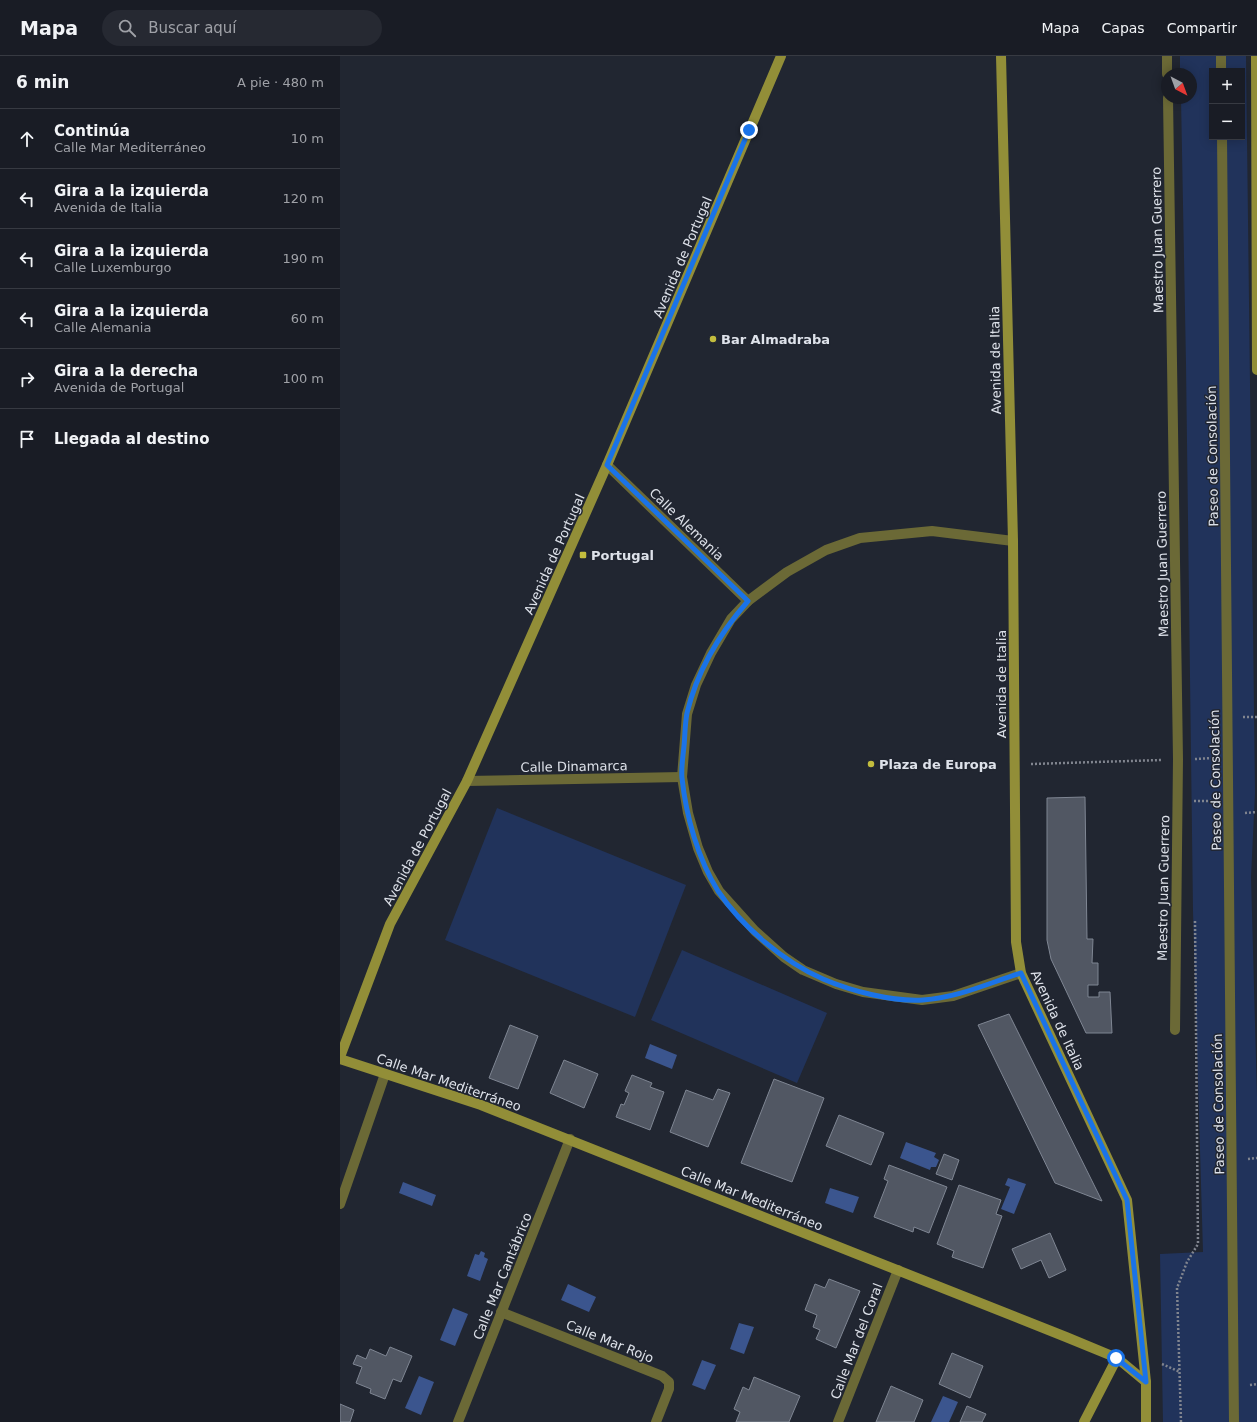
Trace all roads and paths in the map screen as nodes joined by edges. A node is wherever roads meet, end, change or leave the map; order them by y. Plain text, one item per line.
1 (781, 56) edge
2 (1001, 56) edge
3 (1167, 56) edge
4 (1221, 56) edge
5 (1256, 56) edge
6 (1167, 68) edge
7 (1222, 68) edge
8 (1168, 104) edge
9 (1222, 140) edge
10 (1257, 370) edge
11 (607, 465) junction
12 (1013, 541) junction
13 (748, 601) junction
14 (1227, 758) junction
15 (1178, 759) junction
16 (1014, 765) junction
17 (682, 777) junction
18 (467, 781) junction
19 (1228, 801) junction
20 (1194, 808) dead end
21 (1195, 918) dead end
22 (1021, 973) junction
23 (1175, 1030) dead end
24 (340, 1058) edge
25 (385, 1074) junction
26 (570, 1140) junction
27 (340, 1204) edge
28 (898, 1270) junction
29 (501, 1312) junction
30 (1116, 1358) junction
31 (1146, 1382) junction
32 (458, 1422) edge
33 (656, 1422) edge
34 (838, 1422) edge
35 (1084, 1422) edge
36 (1146, 1422) edge
37 (1181, 1422) edge
38 (1234, 1422) edge

1 - 11 street, Avenida de Portugal
2 - 12 street, Avenida de Italia
3 - 6 street
4 - 7 street
5 - 10 street
8 - 15 street, Maestro Juan Guerrero
9 - 14 street, Paseo de Consolación
11 - 13 street, Calle Alemania
11 - 18 street, Avenida de Portugal
12 - 13 street
12 - 16 street, Avenida de Italia
13 - 17 street
14 - 15 path
14 - 19 street, Paseo de Consolación
15 - 16 path
15 - 23 street, Maestro Juan Guerrero
16 - 22 street, Avenida de Italia
17 - 18 street, Calle Dinamarca
17 - 22 street
18 - 24 street, Avenida de Portugal
19 - 20 path
19 - 38 street, Paseo de Consolación
21 - 37 path
22 - 31 street, Avenida de Italia
24 - 25 street, Calle Mar Mediterráneo
25 - 26 street, Calle Mar Mediterráneo
25 - 27 street
26 - 28 street, Calle Mar Mediterráneo
26 - 29 street, Calle Mar Cantábrico
28 - 30 street, Calle Mar Mediterráneo
28 - 34 street, Calle Mar del Coral
29 - 32 street, Calle Mar Cantábrico
29 - 33 street, Calle Mar Rojo
30 - 31 street, Calle Mar Mediterráneo
30 - 35 street
31 - 36 street, Avenida de Italia

